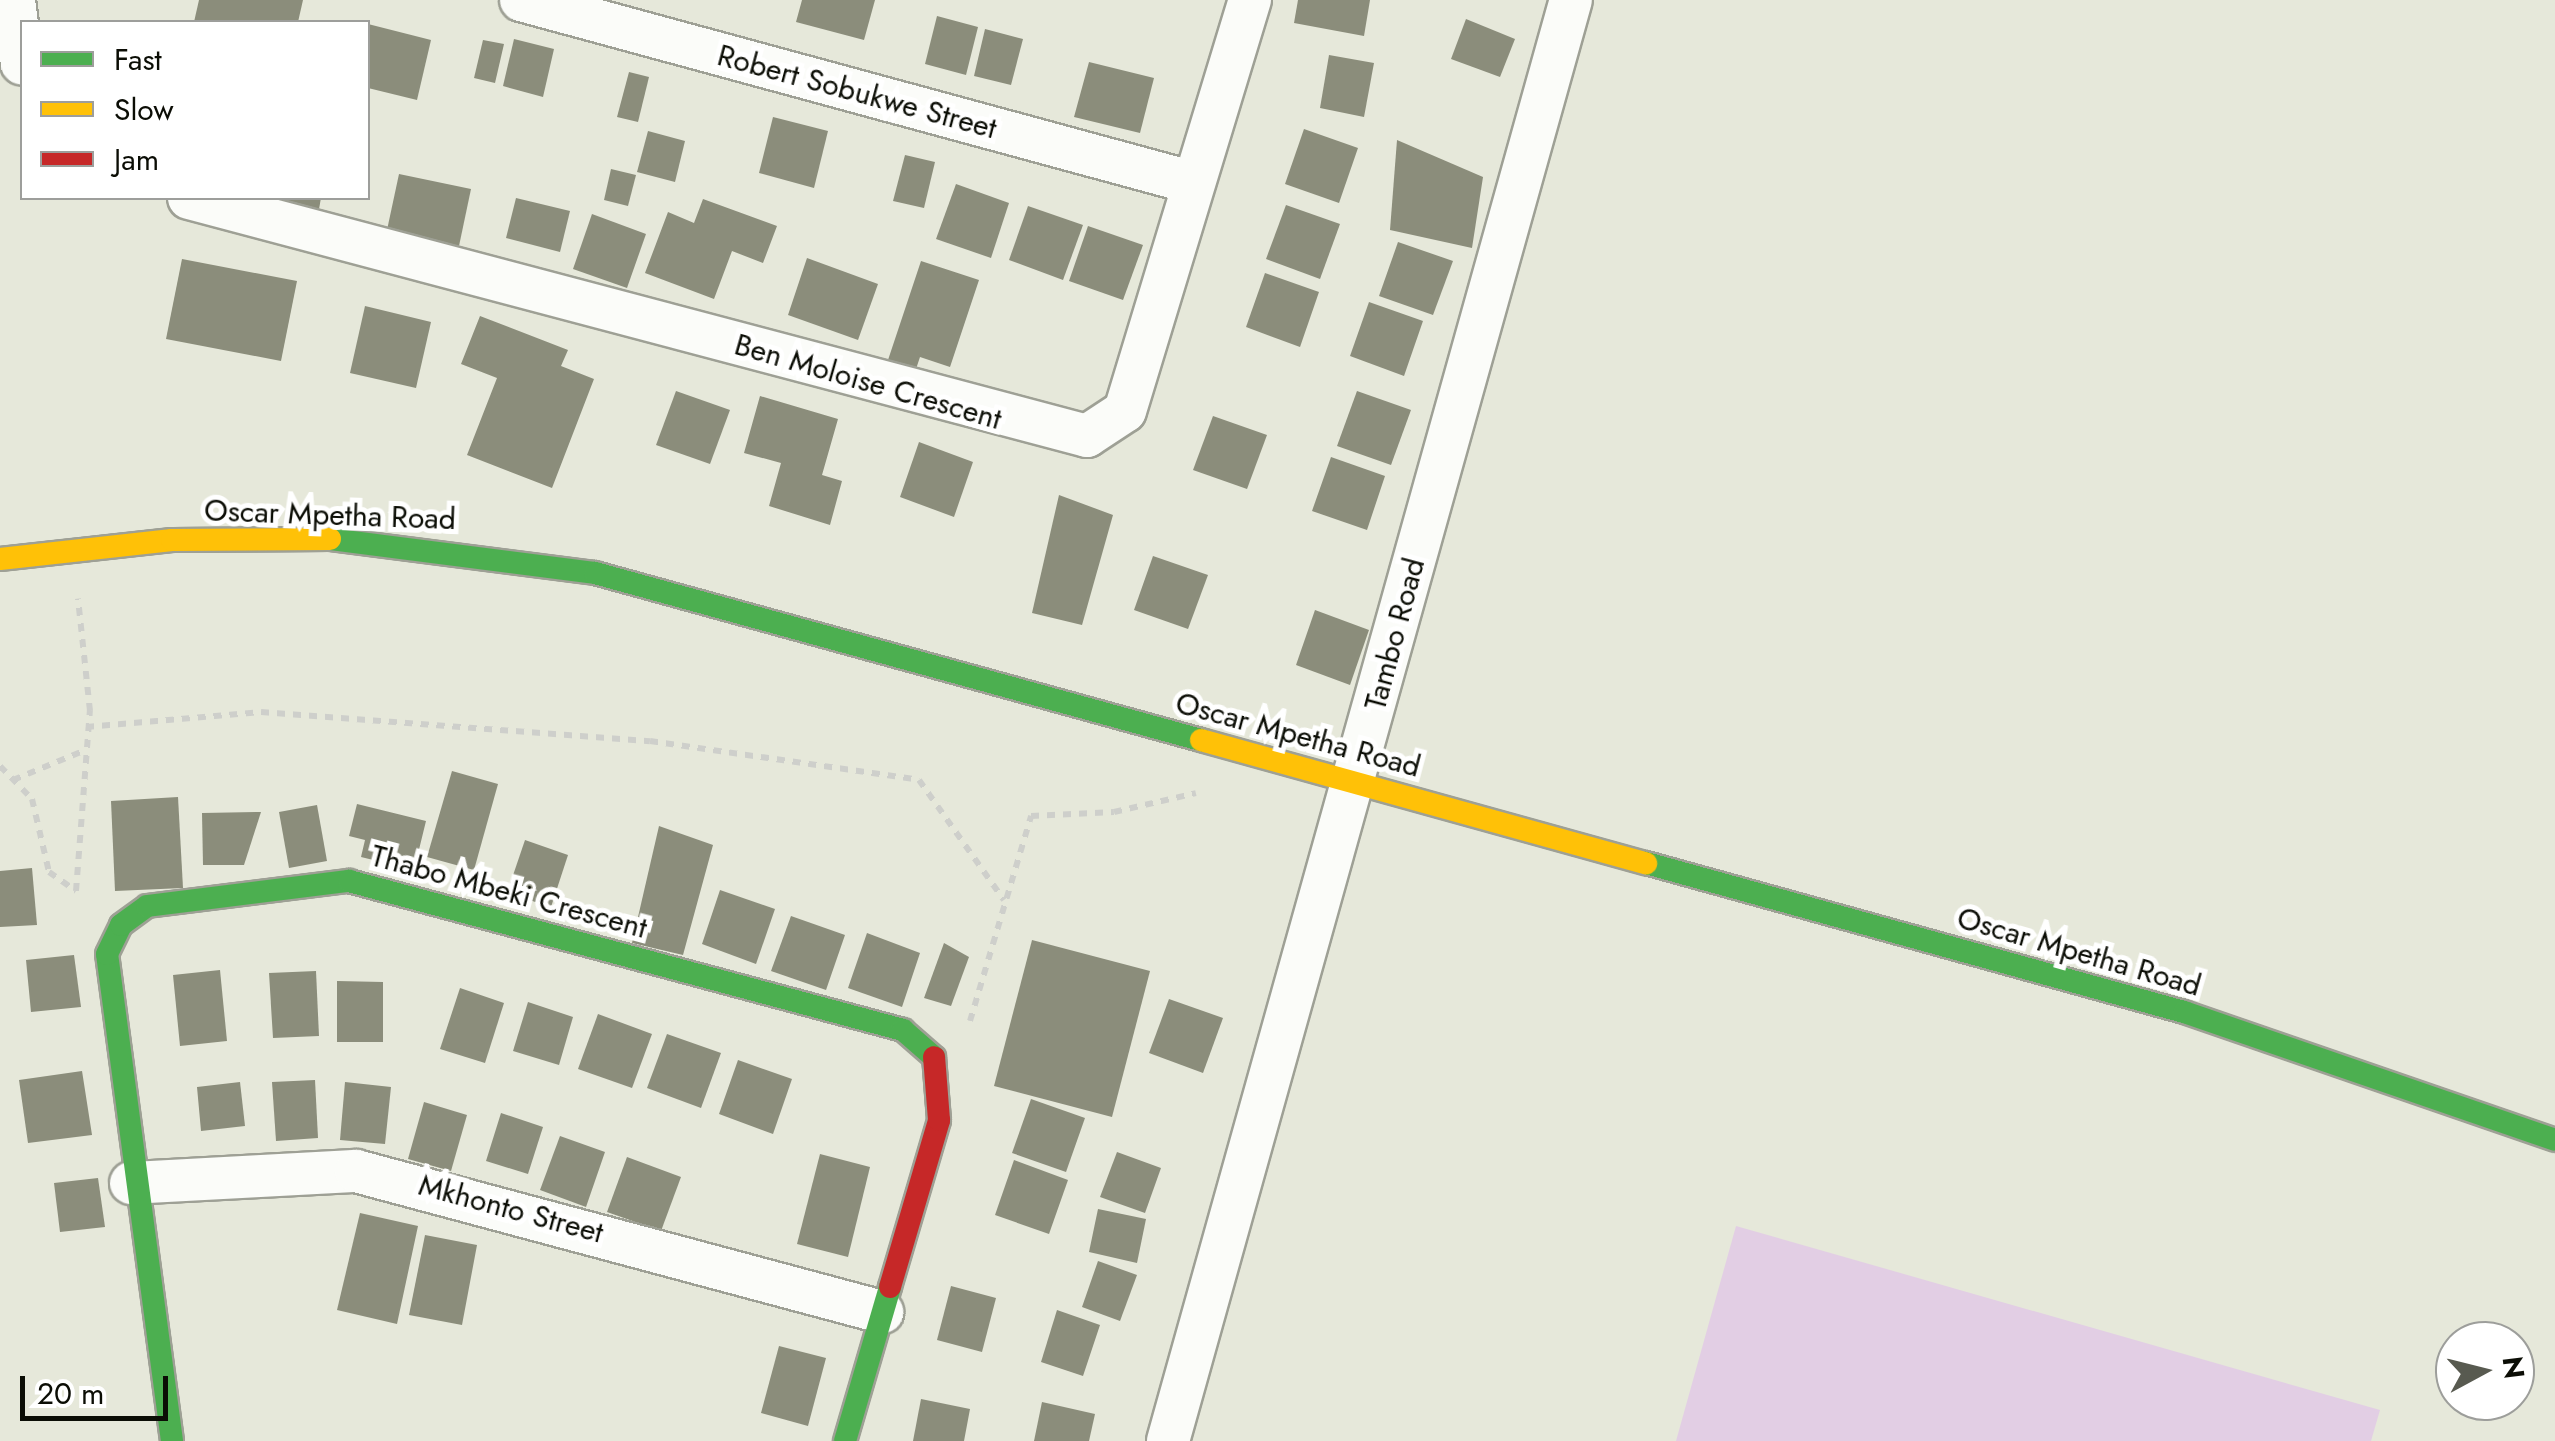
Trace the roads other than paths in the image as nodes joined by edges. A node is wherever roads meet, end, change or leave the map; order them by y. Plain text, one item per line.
1 (14, 0) edge
2 (521, 0) edge
3 (1250, 0) edge
4 (1571, 0) edge
5 (20, 48) edge
6 (1194, 184) junction
7 (197, 200) edge
8 (1, 559) edge
9 (1355, 782) junction
10 (2555, 1140) edge
11 (131, 1183) junction
12 (882, 1312) junction
13 (172, 1441) edge
14 (845, 1441) edge
15 (1168, 1441) edge

1 - 5 street
2 - 6 street, Robert Sobukwe Street
3 - 6 street, Ben Moloise Crescent
4 - 9 street, Tambo Road
6 - 7 street, Ben Moloise Crescent
8 - 9 street, Oscar Mpetha Road
9 - 10 street, Oscar Mpetha Road
9 - 15 street, Tambo Road
11 - 12 street, Mkhonto Street
11 - 12 street, Thabo Mbeki Crescent
11 - 13 street
12 - 14 street

